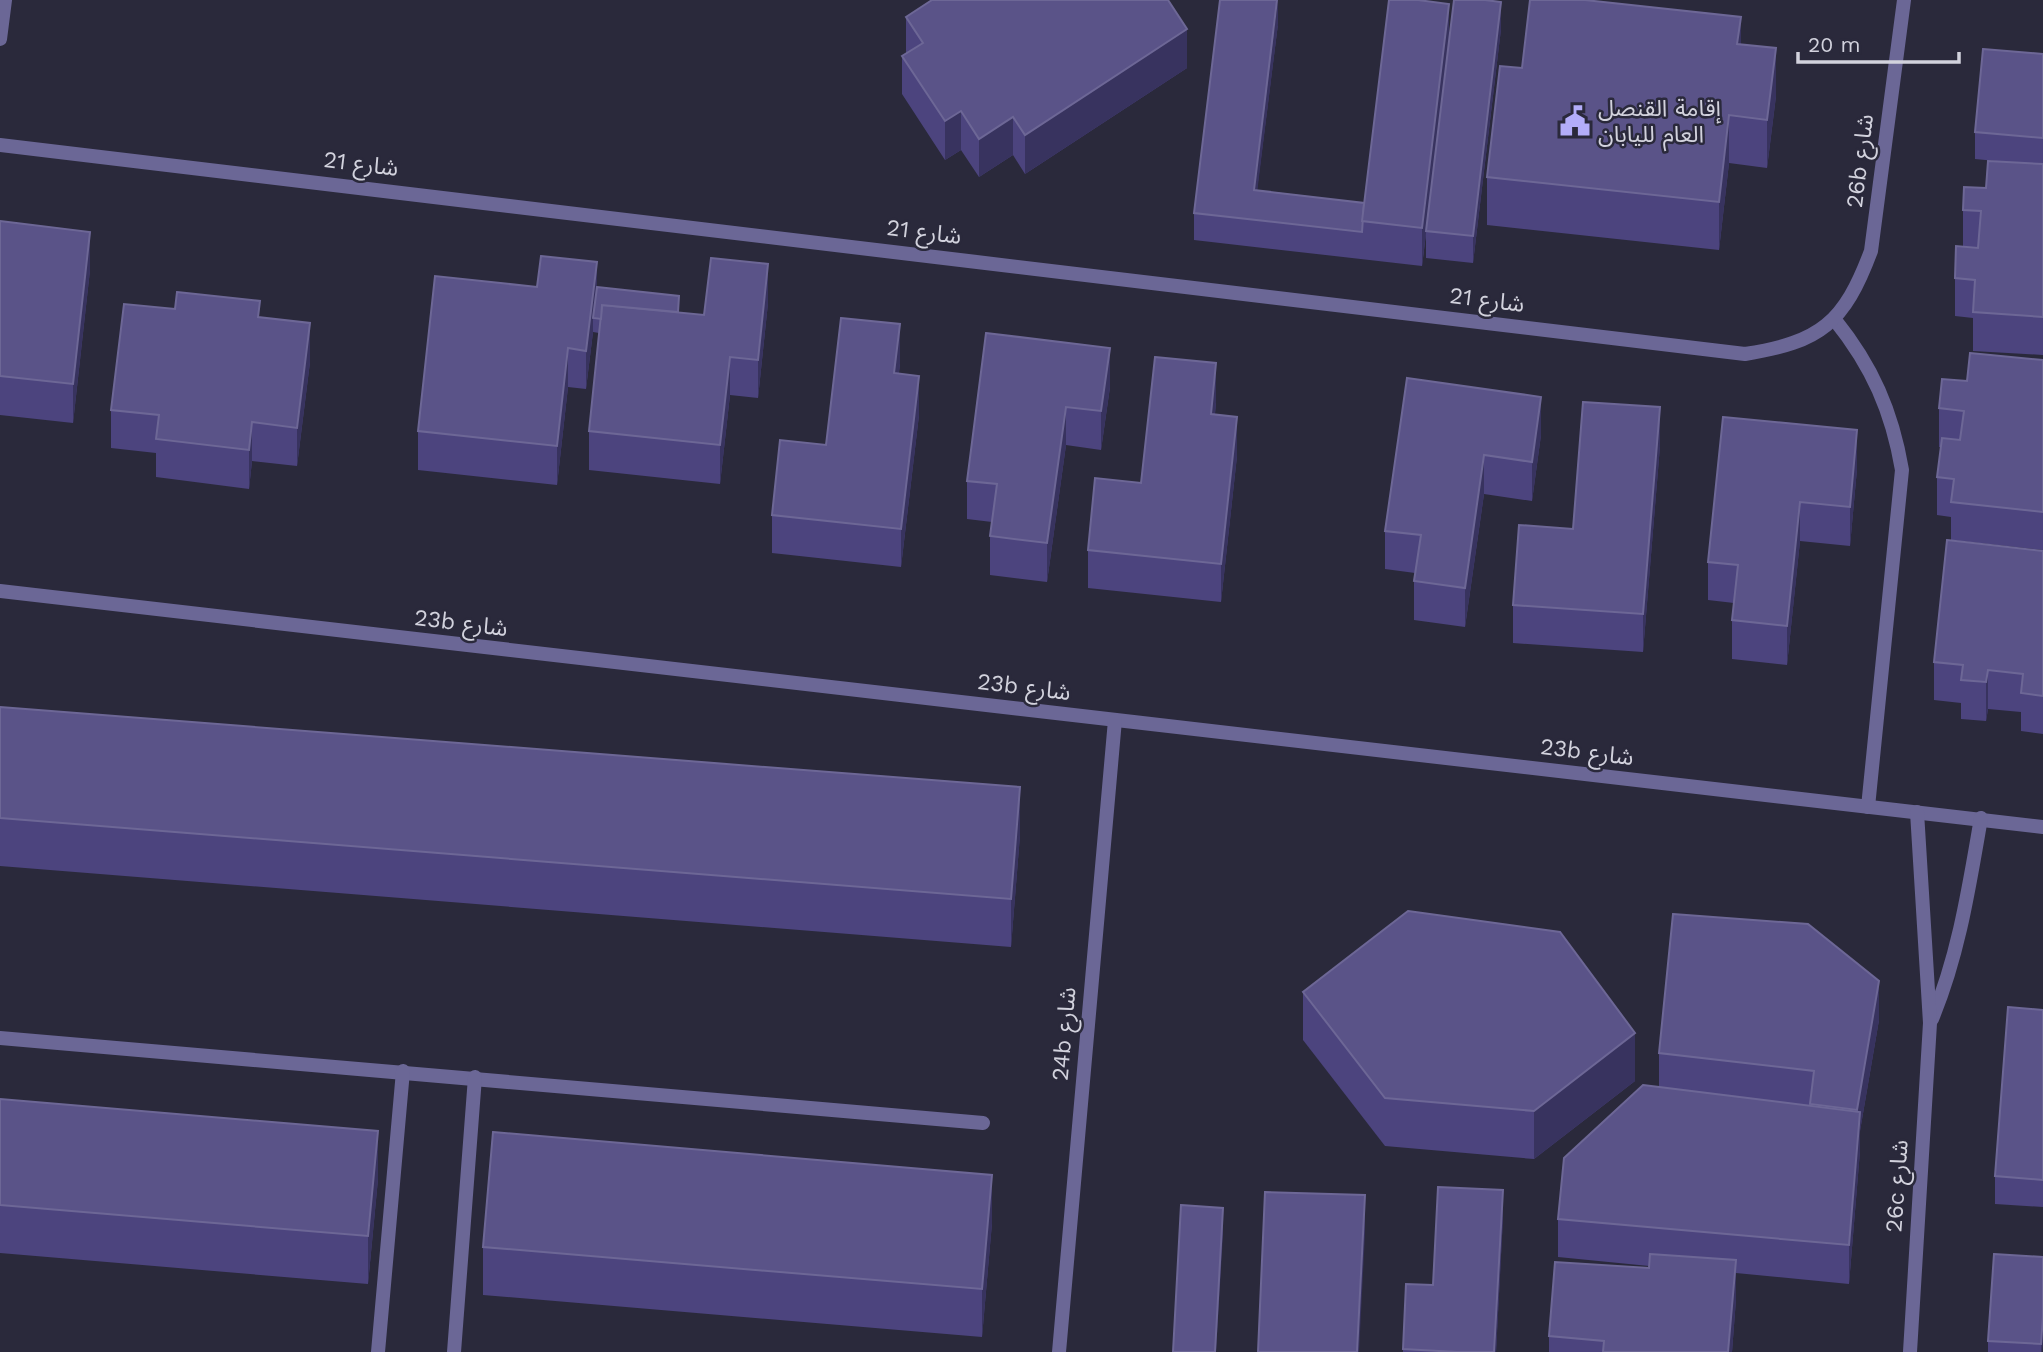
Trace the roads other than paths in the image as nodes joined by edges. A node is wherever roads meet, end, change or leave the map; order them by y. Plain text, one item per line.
1 (5, 0) edge
2 (1904, 0) edge
3 (0, 39) edge
4 (0, 145) edge
5 (1835, 320) junction
6 (0, 591) edge
7 (1115, 720) junction
8 (1868, 807) junction
9 (1917, 812) junction
10 (1981, 818) junction
11 (2043, 827) edge
12 (1930, 1023) junction
13 (0, 1038) edge
14 (403, 1071) junction
15 (475, 1077) junction
16 (983, 1123) dead end
17 (378, 1352) edge
18 (454, 1352) edge
19 (1059, 1352) edge
20 (1910, 1352) edge

1 - 3 street
2 - 5 street, 26b شارع
4 - 5 street, شارع 21
5 - 8 street
6 - 7 street, 23b شارع
7 - 8 street, 23b شارع
7 - 19 street, 24b شارع
8 - 9 street, 23b شارع
9 - 10 street, 23b شارع
9 - 12 street, 26c شارع
10 - 11 street, 23b شارع
10 - 12 street, 26c شارع
12 - 20 street, 26c شارع
13 - 14 street
14 - 15 street
14 - 17 street
15 - 16 street
15 - 18 street

